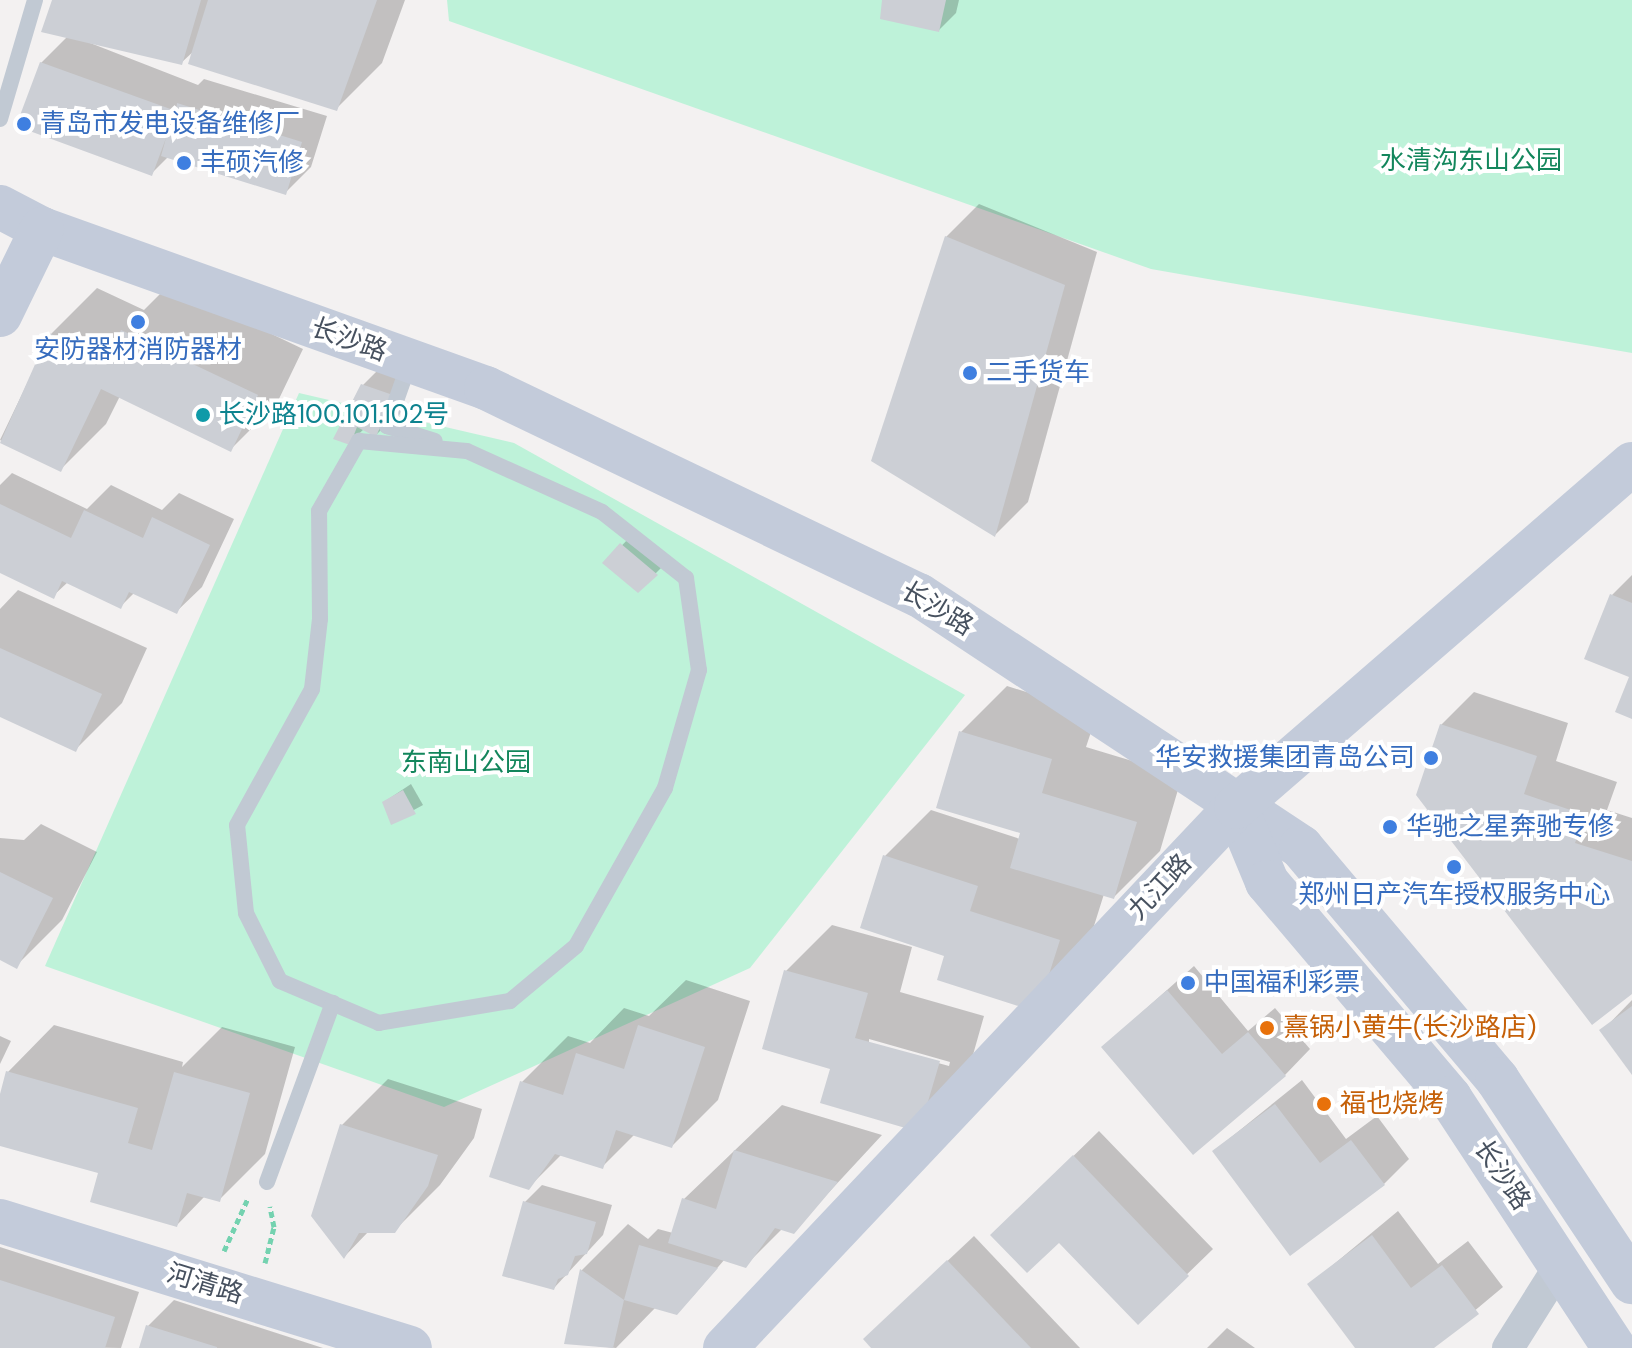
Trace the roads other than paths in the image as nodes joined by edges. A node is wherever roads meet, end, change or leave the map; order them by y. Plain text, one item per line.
1 (35, 0) edge
2 (0, 119) edge
3 (0, 207) edge
4 (42, 229) junction
5 (0, 315) edge
6 (410, 362) junction
7 (467, 451) junction
8 (1632, 464) edge
9 (1236, 807) junction
10 (333, 1003) junction
11 (267, 1182) road end
12 (0, 1221) edge
13 (1561, 1264) junction
14 (1632, 1282) edge
15 (410, 1348) edge
16 (725, 1348) edge
17 (1508, 1348) edge
18 (1614, 1348) edge

1 - 2 lane
3 - 4 main road, 长沙路
4 - 5 main road
4 - 6 main road, 长沙路
6 - 7 lane
6 - 9 main road, 长沙路
7 - 10 lane
7 - 10 lane
8 - 9 main road, 九江路
9 - 13 main road, 长沙路
9 - 14 main road
9 - 16 main road, 九江路
10 - 11 lane
12 - 15 main road, 河清路
13 - 17 street
13 - 18 main road, 长沙路

